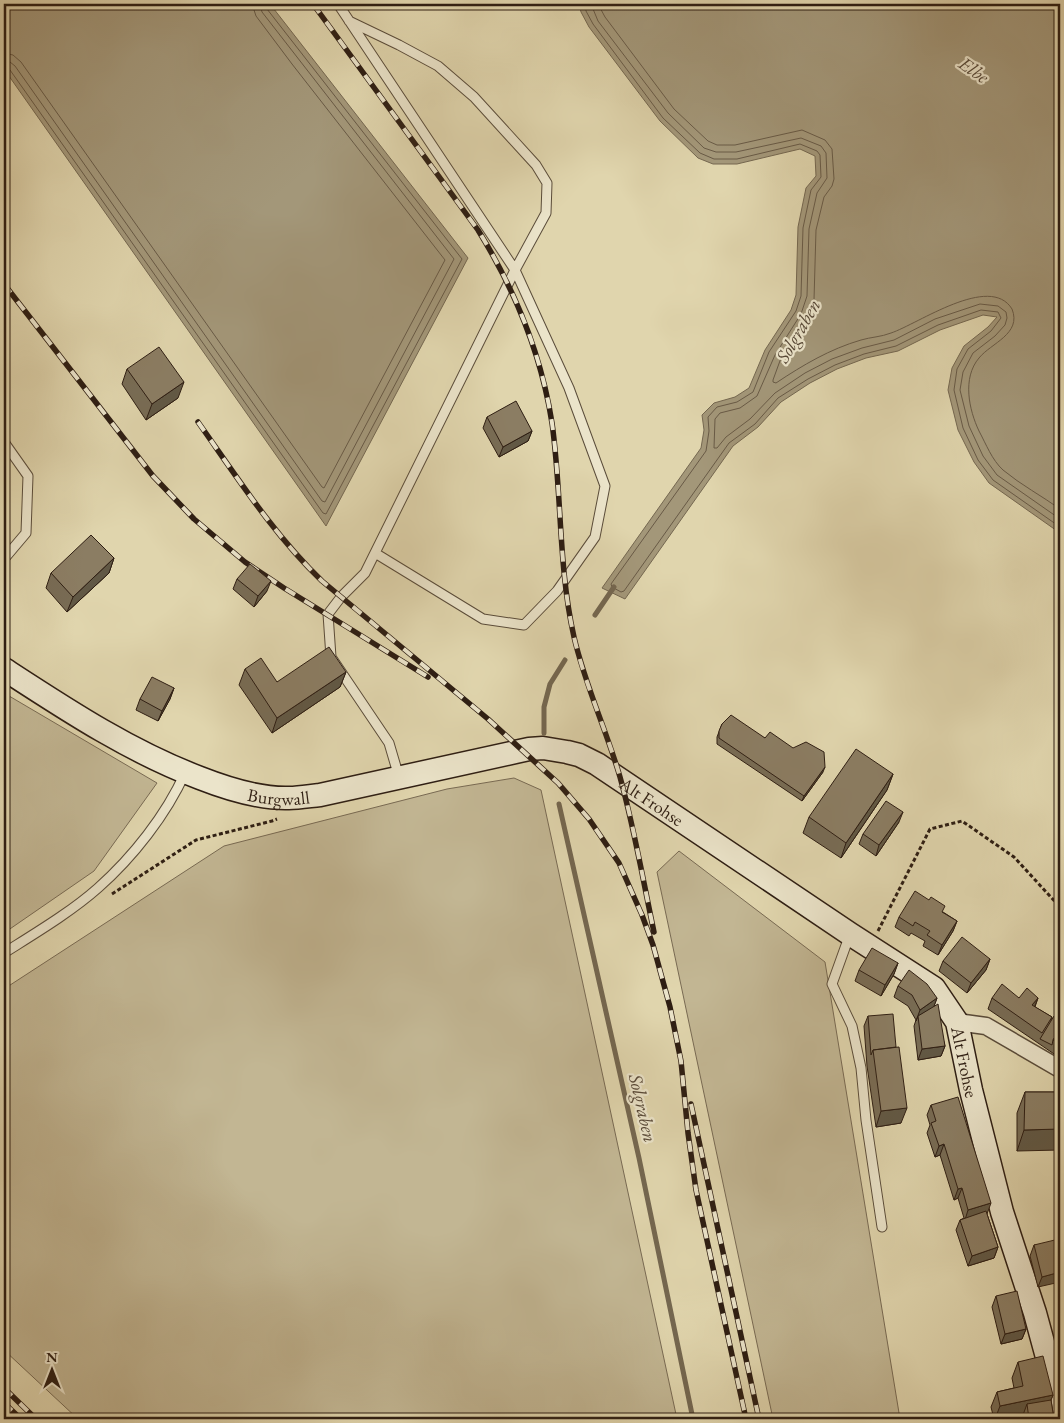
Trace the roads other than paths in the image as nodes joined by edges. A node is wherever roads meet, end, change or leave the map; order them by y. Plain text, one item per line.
1 (338, 4) edge
2 (349, 21) junction
3 (515, 270) junction
4 (4, 442) edge
5 (375, 553) junction
6 (4, 559) edge
7 (4, 669) edge
8 (579, 755) joint
9 (185, 772) junction
10 (400, 778) junction
11 (850, 934) junction
12 (4, 953) edge
13 (957, 1022) junction
14 (1060, 1069) edge
15 (882, 1227) dead end
16 (1054, 1357) edge
17 (1060, 1405) edge

1 - 2 lane
2 - 3 lane
2 - 3 lane
3 - 5 lane
3 - 5 lane
4 - 6 lane
5 - 10 lane
7 - 9 street, Burgwall
8 - 10 street, Burgwall
8 - 11 street, Alt Frohse
9 - 10 street, Burgwall
9 - 12 lane
11 - 13 street, Alt Frohse
11 - 15 lane
13 - 14 street
13 - 16 street, Alt Frohse
16 - 17 street, Alt Frohse

